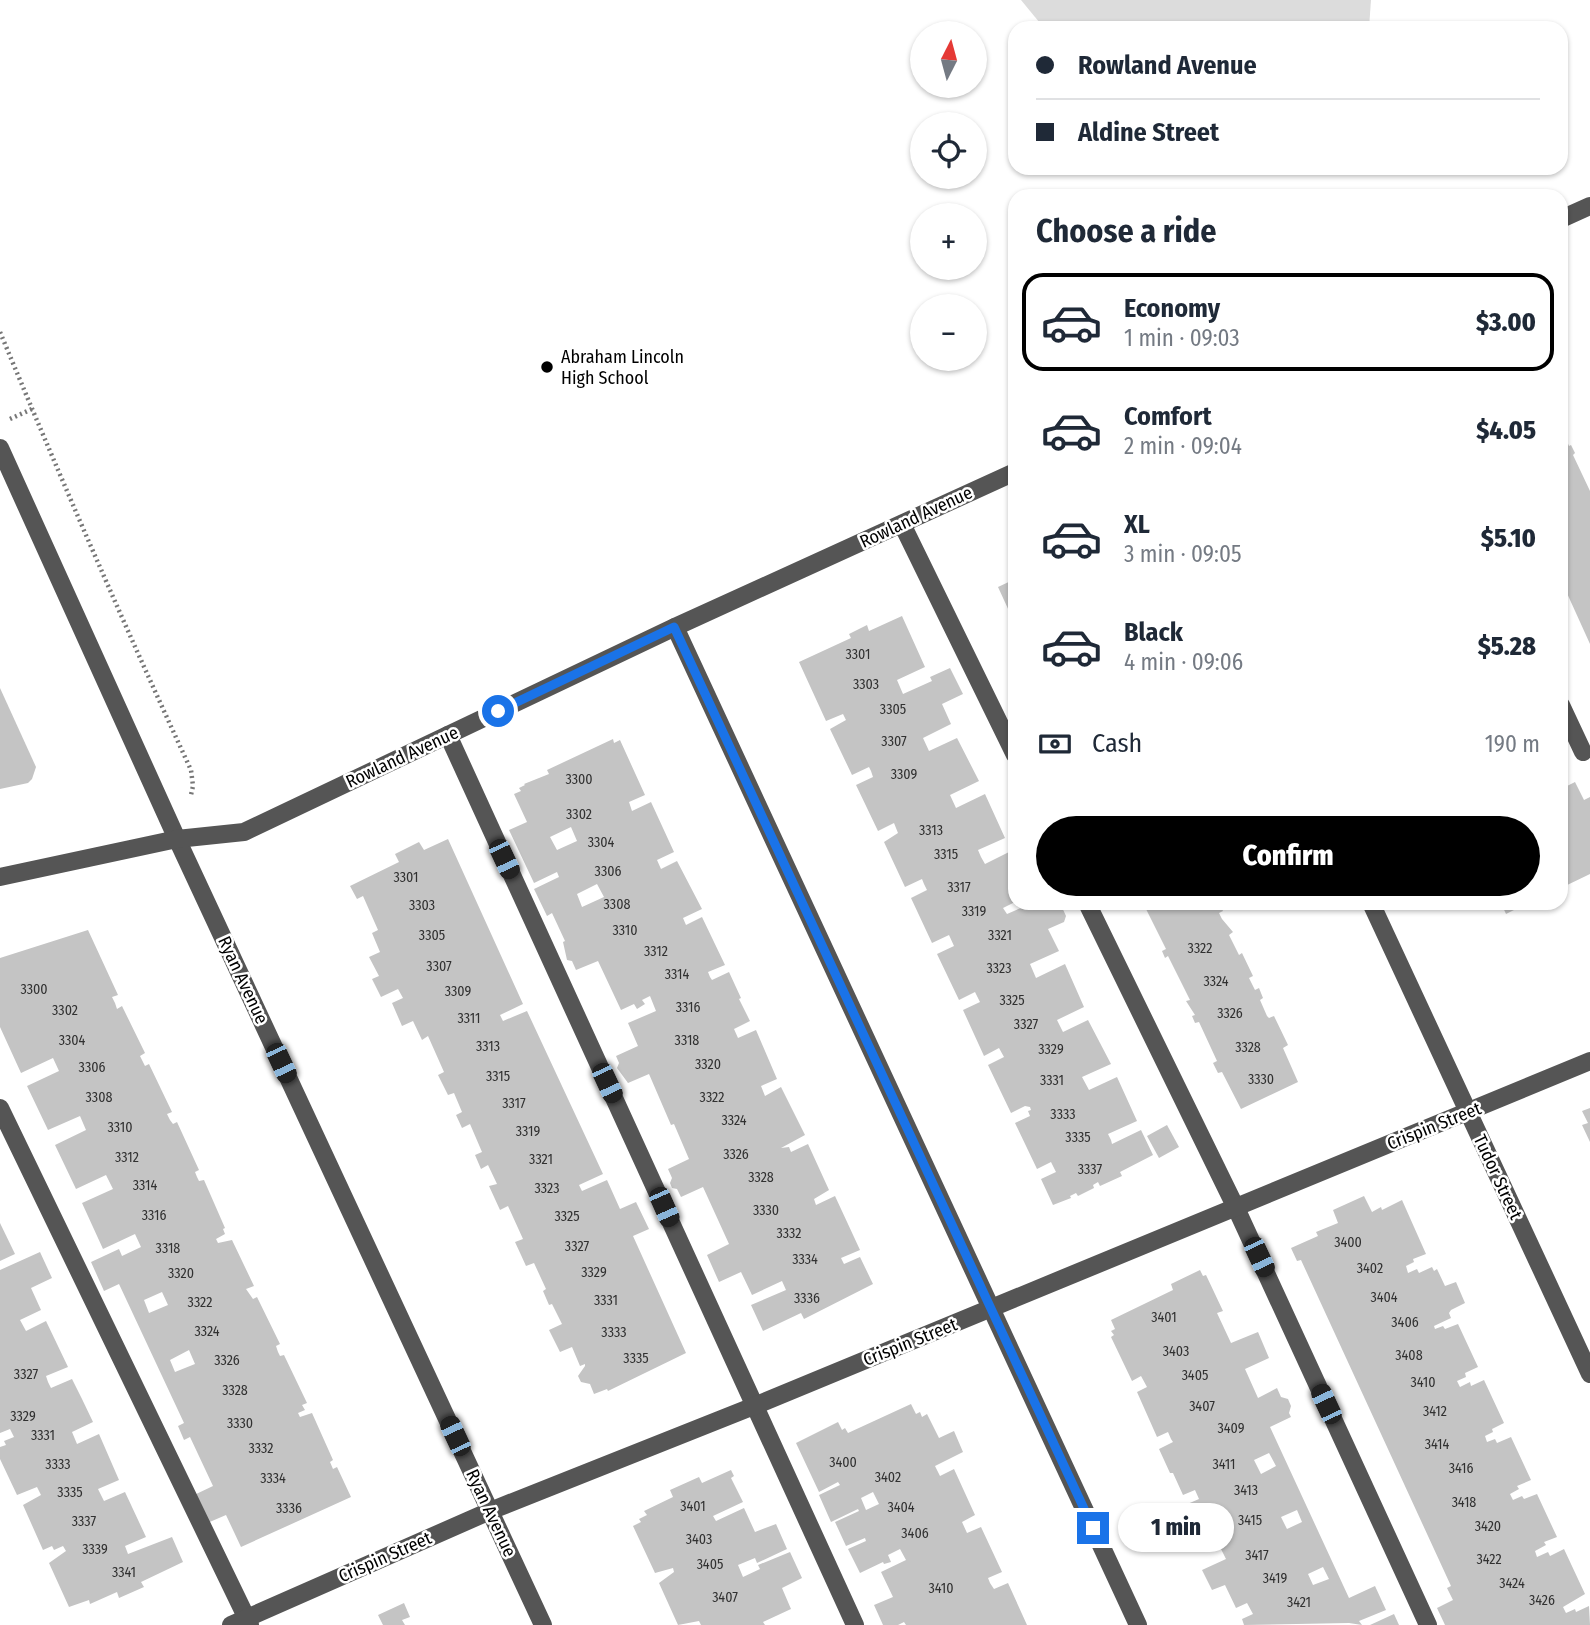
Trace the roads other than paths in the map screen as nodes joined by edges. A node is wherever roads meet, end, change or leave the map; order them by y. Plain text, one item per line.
1 (1590, 205) edge
2 (1568, 216) edge
3 (0, 447) edge
4 (1008, 475) edge
5 (902, 524) junction
6 (674, 627) junction
7 (1568, 720) edge
8 (448, 735) junction
9 (1008, 741) edge
10 (1583, 752) dead end
11 (177, 839) junction
12 (0, 877) edge
13 (1090, 910) edge
14 (1374, 910) edge
15 (1590, 1061) edge
16 (0, 1108) edge
17 (1468, 1112) junction
18 (1236, 1208) junction
19 (991, 1309) junction
20 (1590, 1374) edge
21 (754, 1406) junction
22 (490, 1511) junction
23 (249, 1621) edge
24 (231, 1625) edge
25 (543, 1625) edge
26 (855, 1625) edge
27 (1138, 1625) edge
28 (1429, 1625) edge

1 - 2 street
3 - 11 street, Ryan Avenue
4 - 5 street, Rowland Avenue
5 - 6 street, Rowland Avenue
5 - 9 street
6 - 8 street, Rowland Avenue
6 - 19 street
7 - 10 street
8 - 11 street, Rowland Avenue
8 - 21 street
11 - 12 street, Rowland Avenue
11 - 22 street, Ryan Avenue
13 - 18 street
14 - 17 street, Tudor Street
15 - 17 street, Crispin Street
16 - 23 street
17 - 18 street, Crispin Street
17 - 20 street, Tudor Street
18 - 19 street, Crispin Street
18 - 28 street
19 - 21 street, Crispin Street
19 - 27 street
21 - 22 street, Crispin Street
21 - 26 street
22 - 23 street, Crispin Street
22 - 25 street, Ryan Avenue
23 - 24 street, Crispin Street

